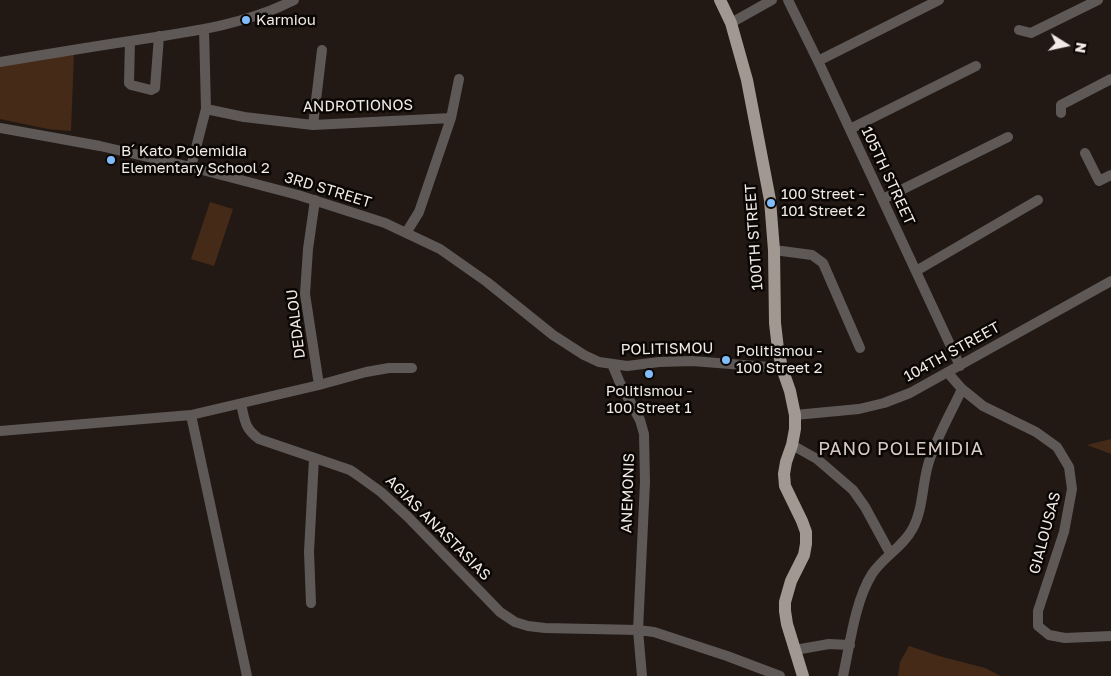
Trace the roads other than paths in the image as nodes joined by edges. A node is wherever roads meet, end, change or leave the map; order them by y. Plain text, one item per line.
1 (294, 0) edge
2 (720, 0) edge
3 (772, 0) edge
4 (788, 0) edge
5 (939, 0) edge
6 (1098, 0) edge
7 (731, 23) junction
8 (204, 29) junction
9 (1018, 30) dead end
10 (159, 36) junction
11 (130, 41) junction
12 (322, 50) dead end
13 (818, 61) junction
14 (0, 62) edge
15 (976, 66) dead end
16 (459, 79) dead end
17 (1111, 79) edge
18 (206, 109) junction
19 (1061, 113) dead end
20 (451, 118) junction
21 (313, 125) junction
22 (0, 128) edge
23 (850, 129) junction
24 (1008, 137) dead end
25 (1085, 153) dead end
26 (191, 167) junction
27 (1111, 175) edge
28 (315, 200) junction
29 (883, 200) junction
30 (1038, 200) dead end
31 (406, 233) junction
32 (774, 250) junction
33 (916, 271) junction
34 (1111, 281) edge
35 (860, 348) dead end
36 (612, 364) junction
37 (960, 366) junction
38 (412, 368) dead end
39 (782, 368) junction
40 (948, 373) junction
41 (319, 385) junction
42 (962, 389) junction
43 (241, 404) junction
44 (191, 415) junction
45 (796, 415) junction
46 (0, 431) edge
47 (792, 445) junction
48 (314, 458) junction
49 (890, 553) junction
50 (311, 603) dead end
51 (638, 630) junction
52 (1111, 636) edge
53 (850, 645) junction
54 (795, 650) junction
55 (247, 676) edge
56 (642, 676) edge
57 (780, 676) edge
58 (803, 676) edge
59 (843, 676) edge

1 - 8 street
2 - 7 main road, 100TH STREET
3 - 7 street
4 - 13 street, 105TH STREET
5 - 13 street
6 - 9 street
7 - 32 main road, 100TH STREET
8 - 10 street
8 - 18 street
10 - 11 street
10 - 11 street
11 - 14 street
12 - 21 street
13 - 23 street, 105TH STREET
15 - 23 street
16 - 20 street
17 - 19 street
18 - 21 street, ANDROTIONOS
18 - 26 street
20 - 21 street, ANDROTIONOS
20 - 31 street
22 - 26 street, 3RD STREET
23 - 29 street, 105TH STREET
24 - 29 street
25 - 27 street
26 - 28 street, 3RD STREET
28 - 31 street, 3RD STREET
28 - 41 street, DEDALOU
29 - 33 street, 105TH STREET
30 - 33 street
31 - 36 street, 3RD STREET
32 - 35 street
32 - 39 main road, 100TH STREET
33 - 37 street, 105TH STREET
34 - 37 street, 104TH STREET
36 - 39 street, POLITISMOU
36 - 51 street, ANEMONIS
37 - 40 street, 104TH STREET
38 - 41 street
39 - 45 main road, 100TH STREET
40 - 42 street, GIALOUSAS
40 - 45 street, 104TH STREET
41 - 43 street
42 - 49 street
42 - 52 street, GIALOUSAS
43 - 44 street
43 - 48 street, AGIAS ANASTASIAS
44 - 46 street
44 - 55 street
45 - 47 main road
47 - 49 street
47 - 54 main road
48 - 50 street
48 - 51 street, AGIAS ANASTASIAS
49 - 53 street
51 - 56 street, ANEMONIS
51 - 57 street, AGIAS ANASTASIAS
53 - 54 street
53 - 59 street
54 - 58 main road

